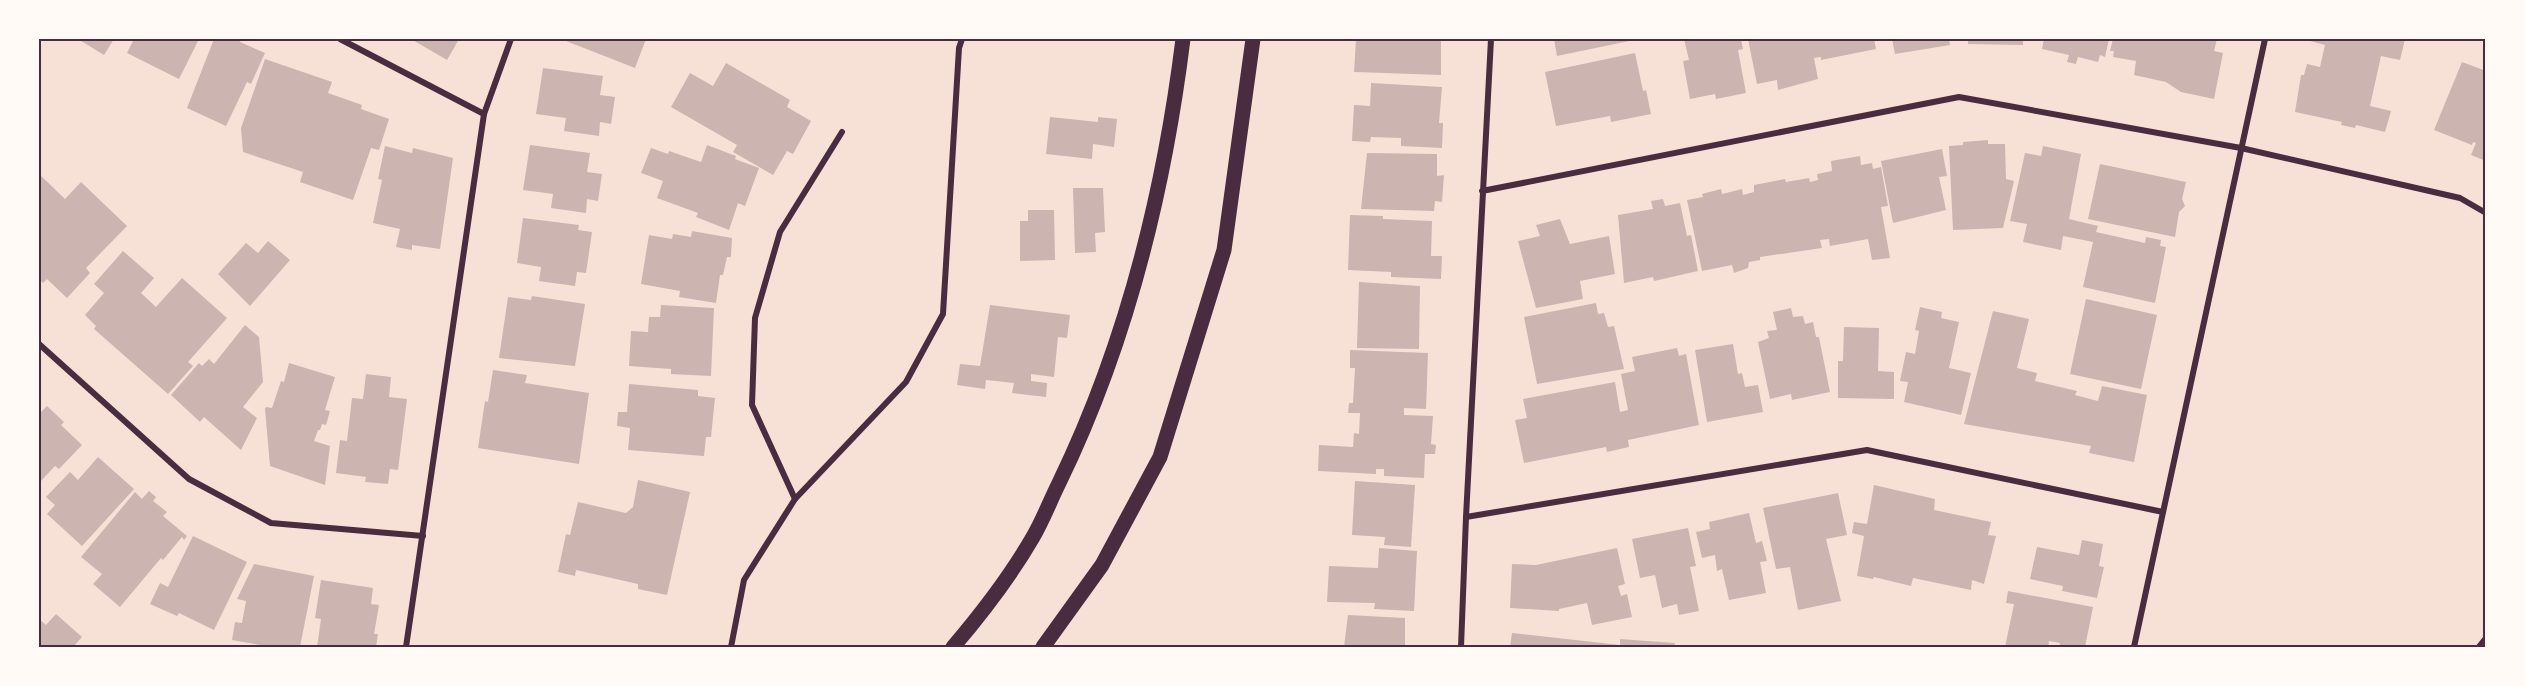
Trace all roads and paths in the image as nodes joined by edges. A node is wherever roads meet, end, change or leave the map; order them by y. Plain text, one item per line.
1 (340, 39) edge
2 (511, 39) edge
3 (962, 39) edge
4 (1183, 39) edge
5 (1254, 39) edge
6 (1491, 39) edge
7 (2265, 39) edge
8 (483, 114) junction
9 (842, 132) dead end
10 (2241, 148) junction
11 (1482, 191) junction
12 (2486, 213) edge
13 (39, 344) edge
14 (795, 499) junction
15 (2163, 512) junction
16 (1466, 517) junction
17 (423, 536) junction
18 (2486, 637) edge
19 (406, 647) edge
20 (731, 647) edge
21 (953, 647) edge
22 (1043, 647) edge
23 (1461, 647) edge
24 (2134, 647) edge
25 (2478, 647) edge

1 - 8 street
2 - 8 street
3 - 14 street
4 - 21 main road
5 - 22 main road
6 - 11 street
7 - 10 street
8 - 17 street
9 - 14 street
10 - 11 street
10 - 12 street
10 - 15 street
11 - 16 street
13 - 17 street
14 - 20 street
15 - 16 street
15 - 24 street
16 - 23 street
17 - 19 street
18 - 25 lane

